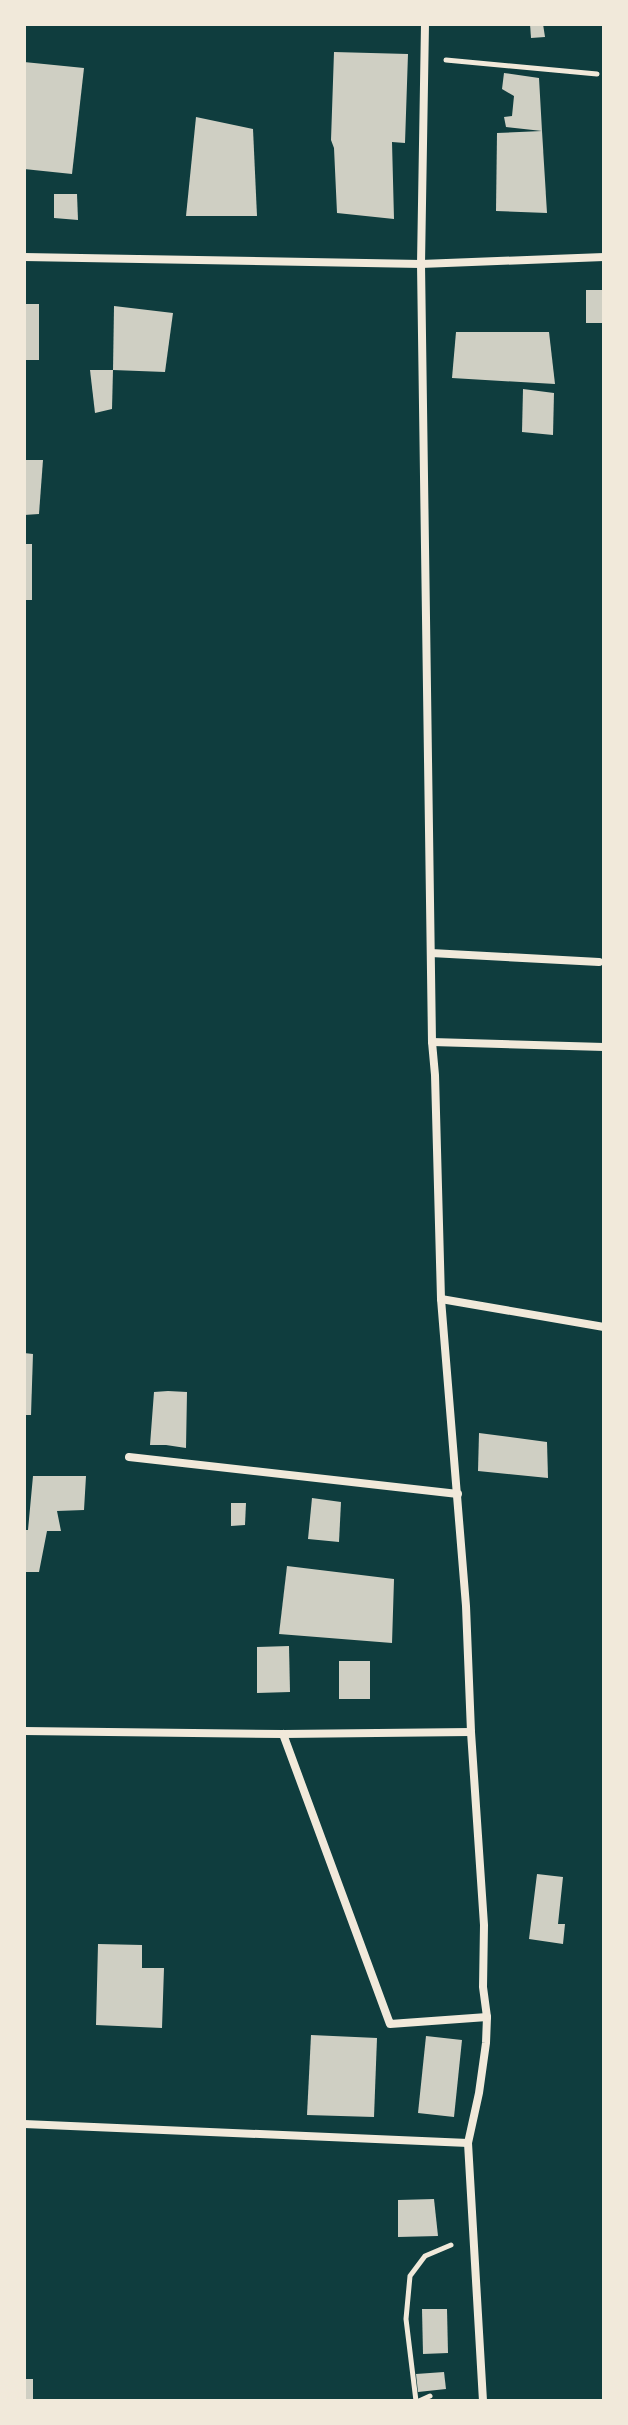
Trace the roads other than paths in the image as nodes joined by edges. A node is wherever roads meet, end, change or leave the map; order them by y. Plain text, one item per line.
1 (425, 24) edge
2 (24, 257) edge
3 (604, 257) edge
4 (421, 264) junction
5 (431, 953) junction
6 (599, 962) dead end
7 (432, 1042) junction
8 (604, 1047) edge
9 (441, 1299) junction
10 (604, 1327) edge
11 (129, 1457) dead end
12 (458, 1494) junction
13 (24, 1731) edge
14 (471, 1732) junction
15 (283, 1734) junction
16 (487, 2017) junction
17 (24, 2124) edge
18 (468, 2143) junction
19 (483, 2401) edge

1 - 4 street
2 - 4 street
3 - 4 street
4 - 5 street
5 - 6 street
5 - 7 street
7 - 8 street
7 - 9 street
9 - 10 street
9 - 12 street
11 - 12 street
12 - 14 street
13 - 15 street
14 - 15 street
14 - 16 street
15 - 16 street
16 - 18 street
17 - 18 street
18 - 19 street

